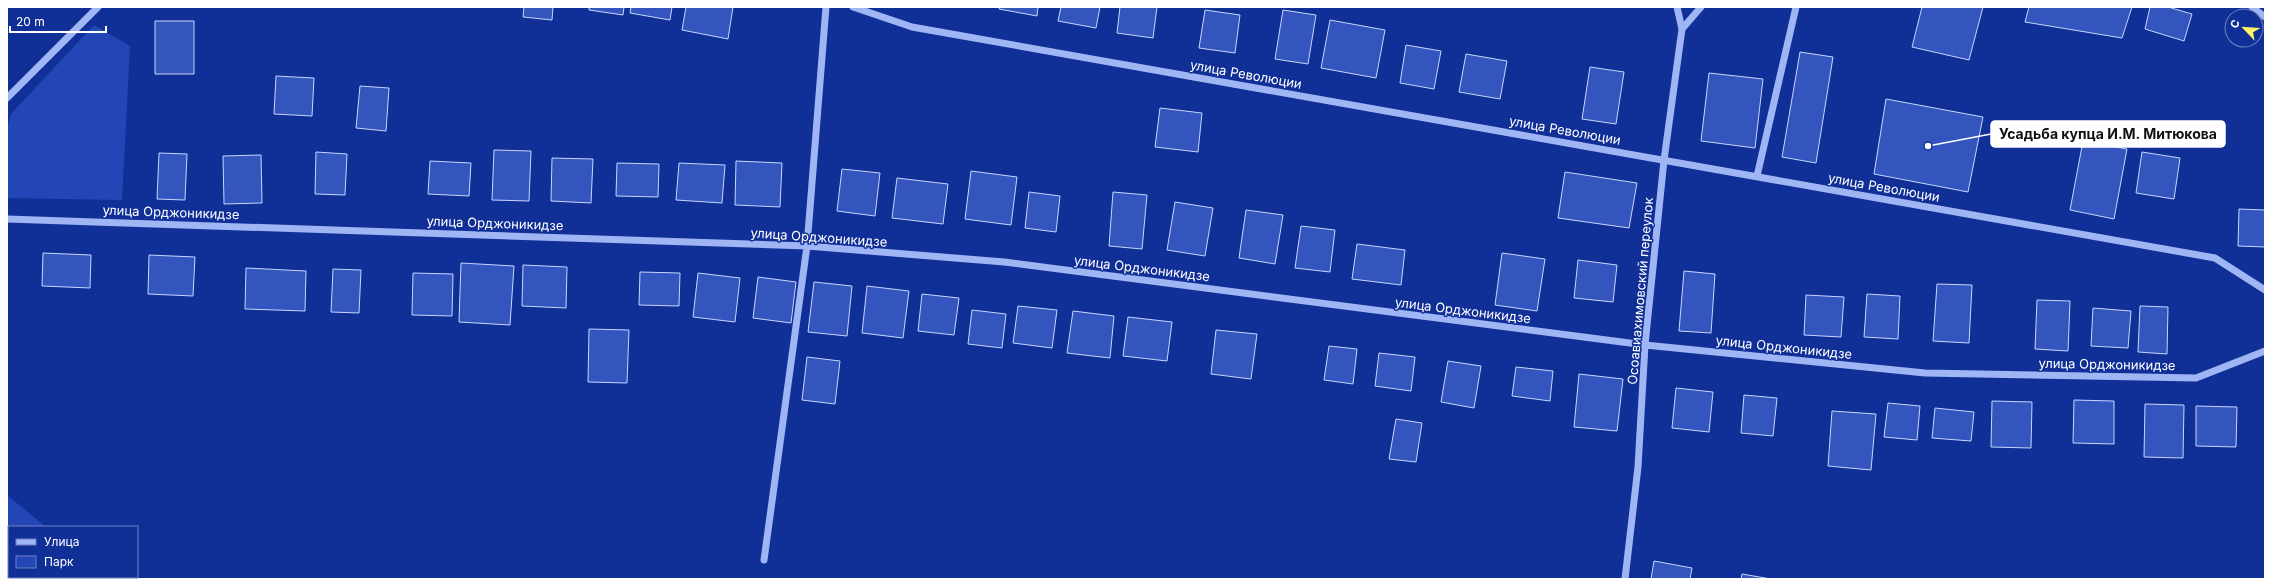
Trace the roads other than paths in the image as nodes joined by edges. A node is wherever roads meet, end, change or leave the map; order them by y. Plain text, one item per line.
1 (98, 7) edge
2 (826, 7) edge
3 (853, 7) edge
4 (1677, 7) edge
5 (1701, 7) edge
6 (1796, 7) edge
7 (2252, 7) edge
8 (2265, 17) edge
9 (1682, 29) junction
10 (7, 98) edge
11 (1664, 160) junction
12 (1757, 176) junction
13 (7, 219) edge
14 (807, 246) junction
15 (2265, 290) edge
16 (1645, 345) junction
17 (2265, 351) edge
18 (764, 560) dead end
19 (1625, 579) edge

1 - 10 street
2 - 14 street
3 - 11 street, улица Революции
4 - 9 street, Осоавиахимовский переулок
5 - 9 street
6 - 12 street
7 - 8 street
9 - 11 street, Осоавиахимовский переулок
11 - 12 street, улица Революции
11 - 16 street, Осоавиахимовский переулок
12 - 15 street, улица Революции
13 - 14 street, улица Орджоникидзе
14 - 16 street, улица Орджоникидзе
14 - 18 street
16 - 17 street, улица Орджоникидзе
16 - 19 street, Осоавиахимовский переулок

